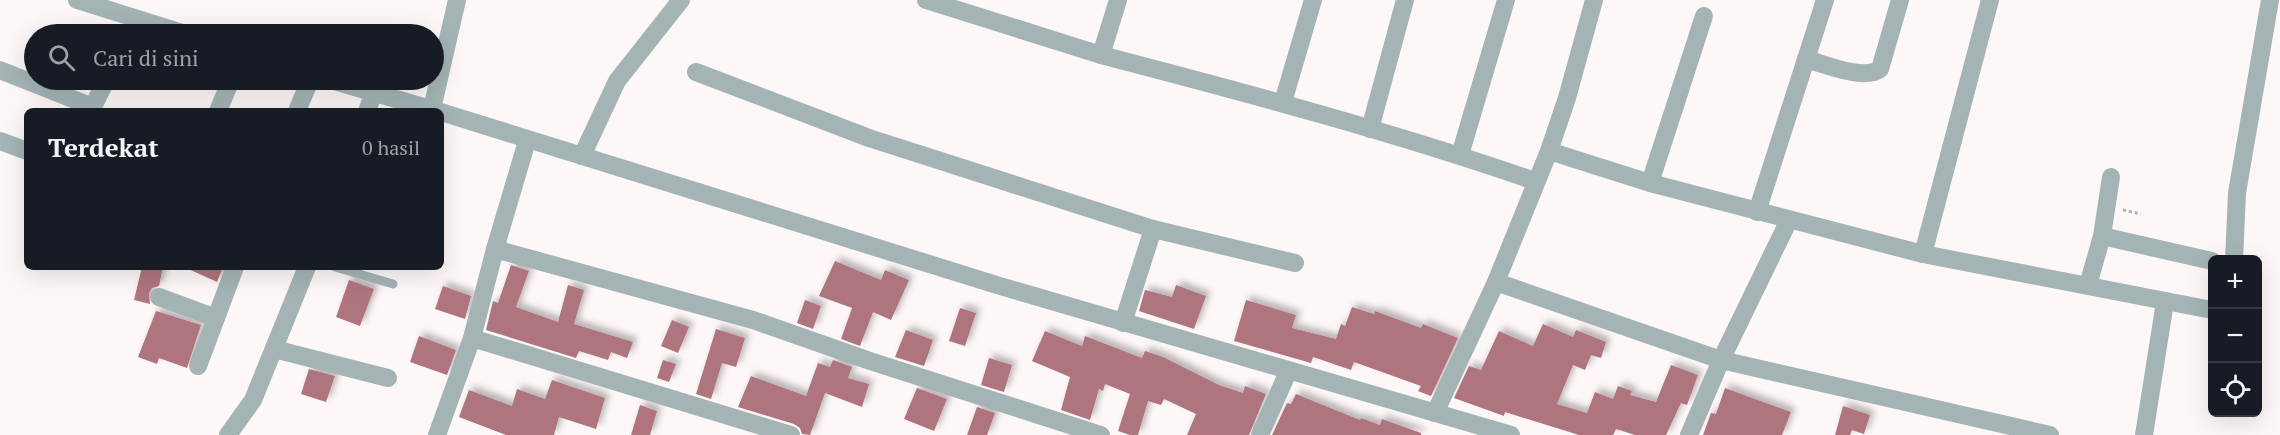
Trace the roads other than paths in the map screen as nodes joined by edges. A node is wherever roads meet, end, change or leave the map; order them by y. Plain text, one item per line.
1 (77, 0) edge
2 (457, 0) edge
3 (681, 0) edge
4 (926, 0) edge
5 (1118, 0) edge
6 (1313, 0) edge
7 (1405, 0) edge
8 (1506, 0) edge
9 (1593, 0) edge
10 (1825, 0) edge
11 (1900, 0) edge
12 (1990, 0) edge
13 (2270, 0) edge
14 (112, 6) edge
15 (1704, 16) dead end
16 (127, 24) edge
17 (1101, 55) junction
18 (1806, 59) junction
19 (0, 70) edge
20 (444, 72) edge
21 (696, 72) dead end
22 (24, 80) edge
23 (47, 90) edge
24 (101, 90) edge
25 (227, 90) edge
26 (306, 90) edge
27 (367, 90) edge
28 (441, 90) edge
29 (374, 92) junction
30 (1283, 102) junction
31 (90, 108) edge
32 (92, 108) edge
33 (220, 108) edge
34 (298, 108) edge
35 (368, 108) edge
36 (427, 108) edge
37 (438, 108) edge
38 (444, 113) edge
39 (1370, 129) junction
40 (0, 141) edge
41 (527, 141) junction
42 (24, 150) edge
43 (1549, 151) junction
44 (1460, 155) junction
45 (582, 156) junction
46 (2111, 177) dead end
47 (1535, 181) junction
48 (1650, 183) junction
49 (1756, 212) junction
50 (1789, 220) junction
51 (1153, 229) junction
52 (2102, 236) junction
53 (2235, 245) edge
54 (495, 249) junction
55 (1923, 254) junction
56 (2208, 260) edge
57 (1294, 263) dead end
58 (234, 270) edge
59 (306, 270) edge
60 (345, 270) edge
61 (1496, 282) junction
62 (393, 284) dead end
63 (2088, 285) junction
64 (159, 297) dead end
65 (2165, 302) junction
66 (2208, 309) edge
67 (216, 318) junction
68 (1123, 323) junction
69 (472, 338) junction
70 (274, 349) junction
71 (1721, 360) junction
72 (198, 366) dead end
73 (1288, 372) junction
74 (388, 378) dead end
75 (1435, 413) junction
76 (228, 435) edge
77 (437, 435) edge
78 (791, 435) edge
79 (1101, 435) edge
80 (1260, 435) edge
81 (1511, 435) edge
82 (1689, 435) edge
83 (2050, 435) edge
84 (2144, 435) edge

1 - 14 street
2 - 20 street
3 - 45 street
4 - 17 street
5 - 17 street
6 - 30 street
7 - 39 street
8 - 44 street
9 - 43 street
10 - 18 street
11 - 18 street
12 - 55 street
13 - 53 street
14 - 16 street
15 - 48 street
17 - 30 street
18 - 49 street
19 - 22 street
21 - 51 street
23 - 31 street
24 - 32 street
25 - 33 street
26 - 34 street
27 - 29 street
28 - 37 street
29 - 35 street
29 - 36 street
30 - 39 street
38 - 41 street
39 - 44 street
40 - 42 street
41 - 45 street
41 - 54 street
43 - 47 street
43 - 48 street
44 - 47 street
45 - 68 street
46 - 52 street
47 - 61 street
48 - 49 street
49 - 50 street
50 - 55 street
50 - 71 street
51 - 57 street
51 - 68 street
52 - 56 street
52 - 63 street
54 - 69 street
54 - 79 street
55 - 63 street
58 - 67 street
59 - 70 street
60 - 62 lane
61 - 71 street
61 - 75 street
63 - 65 street
64 - 67 street
65 - 66 street
65 - 84 street
67 - 72 street
68 - 73 street
69 - 77 street
69 - 78 street
70 - 74 street
70 - 76 street
71 - 82 street
71 - 83 street
73 - 75 street
73 - 80 street
75 - 81 street

